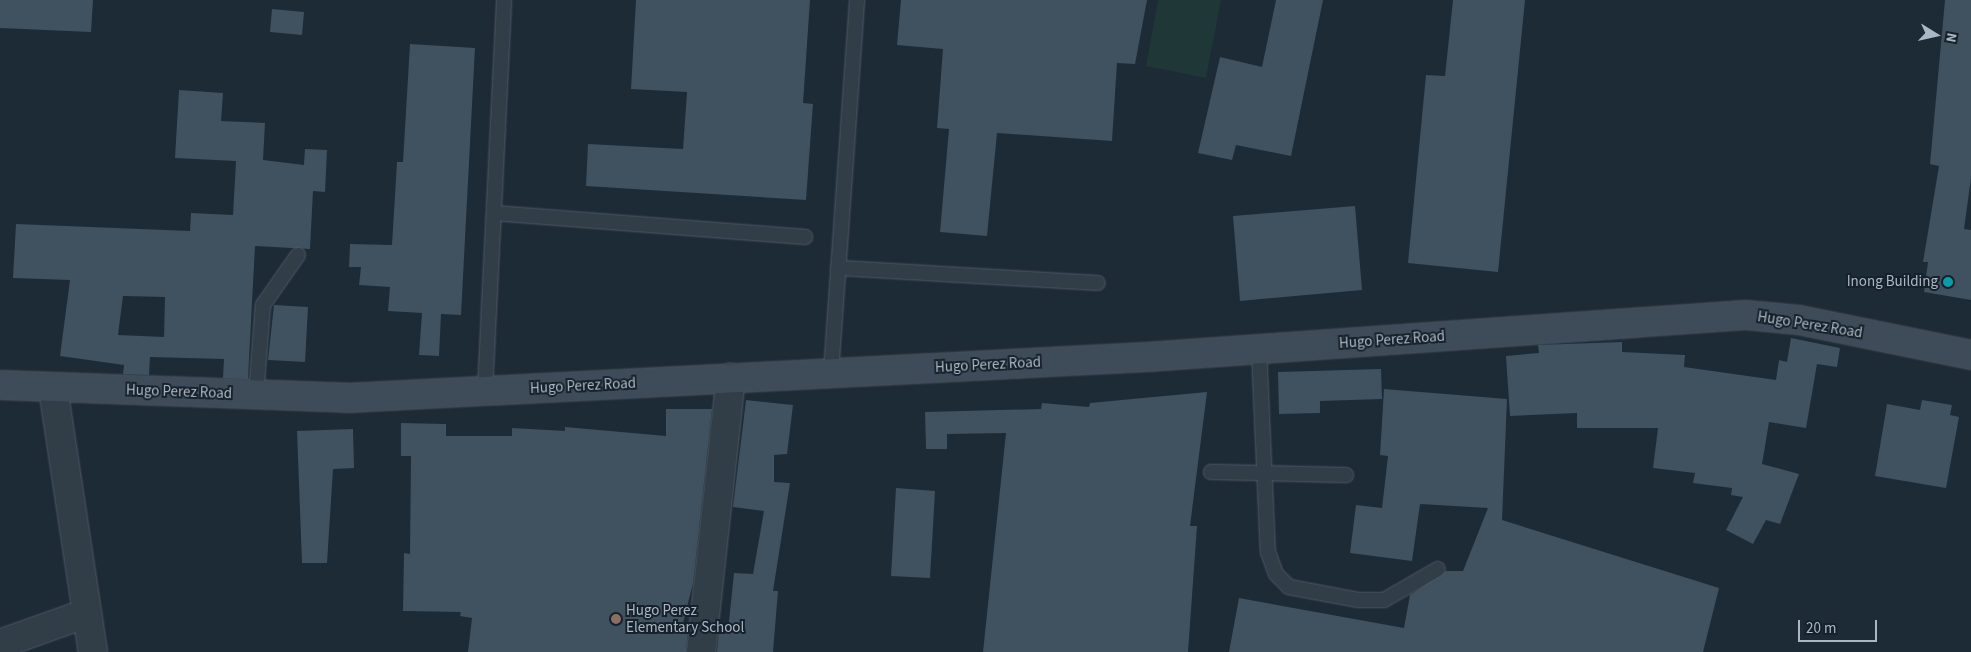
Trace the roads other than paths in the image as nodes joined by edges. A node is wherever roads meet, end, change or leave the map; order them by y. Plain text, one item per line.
1 (504, 0) edge
2 (858, 0) edge
3 (494, 213) junction
4 (805, 237) dead end
5 (298, 256) dead end
6 (838, 268) junction
7 (1098, 283) dead end
8 (1259, 349) junction
9 (1971, 355) edge
10 (830, 374) junction
11 (731, 378) junction
12 (0, 385) edge
13 (53, 388) junction
14 (485, 392) junction
15 (256, 395) junction
16 (1211, 472) dead end
17 (1264, 473) junction
18 (1346, 475) dead end
19 (1438, 570) dead end
20 (87, 613) junction
21 (0, 644) edge
22 (93, 652) edge
23 (701, 652) edge

1 - 3 lane
2 - 6 lane
3 - 4 lane
3 - 14 lane
5 - 15 lane
6 - 7 lane
6 - 10 lane
8 - 9 street, Hugo Perez Road
8 - 10 street, Hugo Perez Road
8 - 17 lane
10 - 11 street, Hugo Perez Road
11 - 14 street, Hugo Perez Road
11 - 23 street
12 - 13 street, Hugo Perez Road
13 - 15 street, Hugo Perez Road
13 - 20 street
14 - 15 street, Hugo Perez Road
16 - 17 lane
17 - 18 lane
17 - 19 lane
20 - 21 street
20 - 22 street

